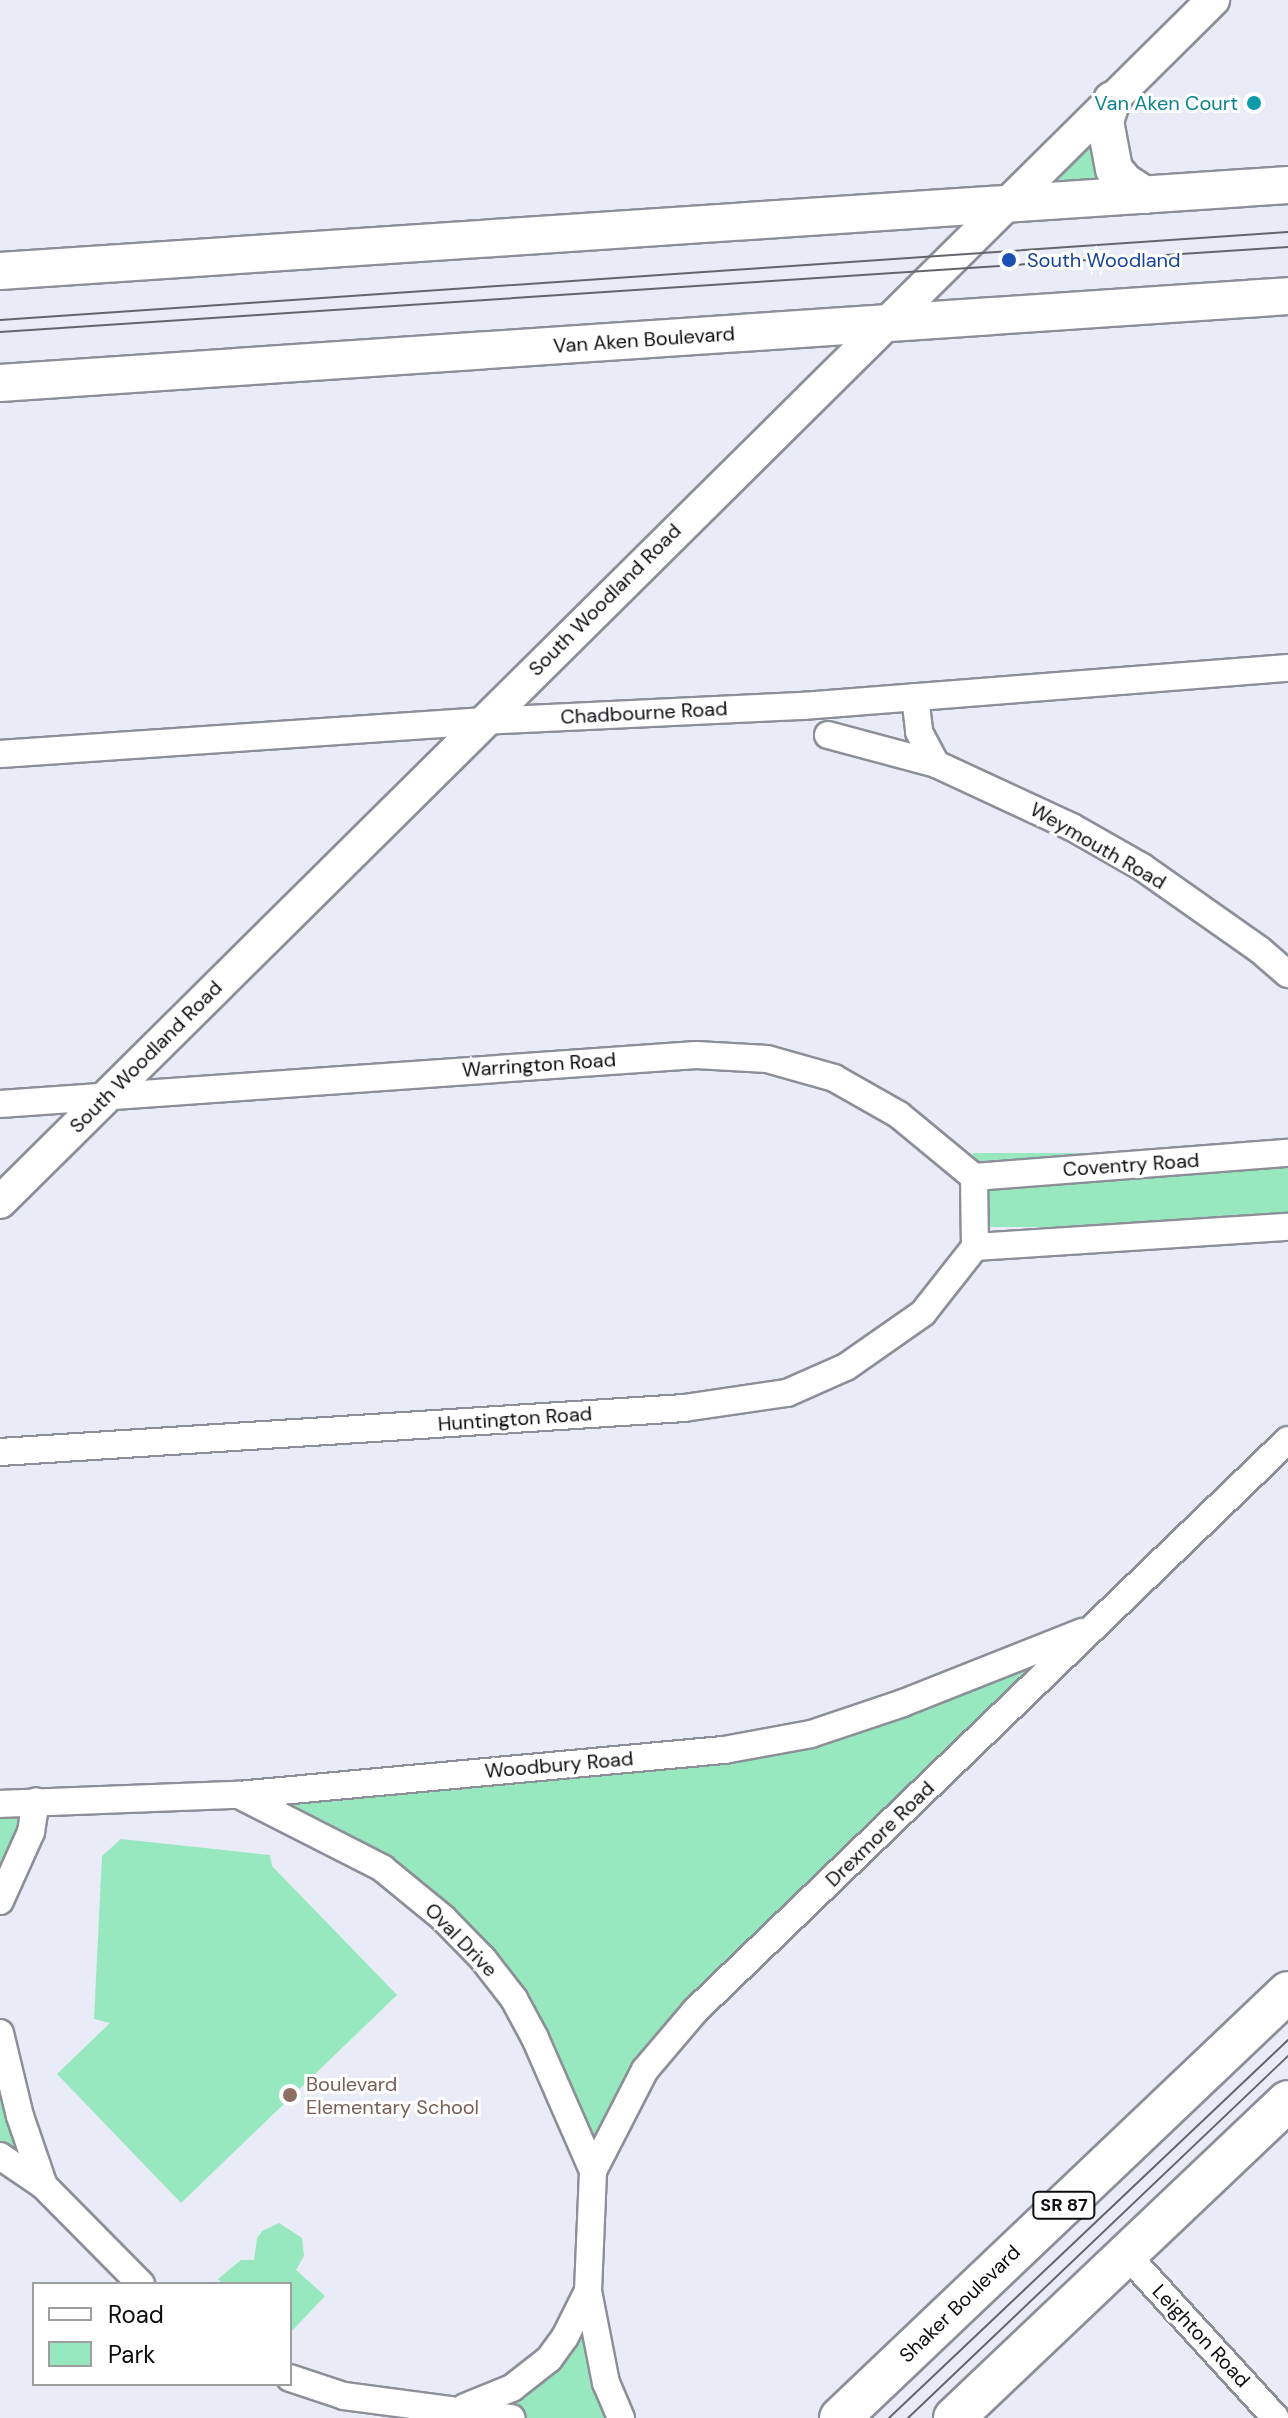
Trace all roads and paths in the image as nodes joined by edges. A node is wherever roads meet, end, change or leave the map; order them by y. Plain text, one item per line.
1 (1213, 0) edge
2 (1112, 100) junction
3 (1288, 185) edge
4 (1145, 195) junction
5 (1006, 203) junction
6 (0, 271) edge
7 (1288, 296) edge
8 (888, 321) junction
9 (0, 383) edge
10 (1288, 668) edge
11 (915, 697) junction
12 (483, 721) junction
13 (828, 735) dead end
14 (0, 754) edge
15 (936, 764) junction
16 (1288, 974) edge
17 (108, 1095) junction
18 (0, 1104) edge
19 (1288, 1153) edge
20 (974, 1177) junction
21 (0, 1202) edge
22 (1288, 1227) edge
23 (975, 1247) junction
24 (1288, 1440) edge
25 (0, 1452) edge
26 (1097, 1626) junction
27 (238, 1795) junction
28 (36, 1801) junction
29 (0, 1804) edge
30 (0, 1901) edge
31 (1288, 1992) edge
32 (0, 2033) edge
33 (1288, 2101) edge
34 (0, 2156) edge
35 (593, 2171) junction
36 (44, 2186) junction
37 (1126, 2254) junction
38 (139, 2282) edge
39 (588, 2291) junction
40 (292, 2379) edge
41 (459, 2409) junction
42 (512, 2418) edge
43 (621, 2418) edge
44 (840, 2418) edge
45 (954, 2418) edge
46 (1276, 2418) edge

1 - 2 street, South Woodland Road
2 - 4 main road
2 - 5 street, South Woodland Road
3 - 4 main road
4 - 5 main road
5 - 6 main road
5 - 8 street, South Woodland Road
7 - 8 main road, Van Aken Boulevard
8 - 9 main road, Van Aken Boulevard
8 - 12 street, South Woodland Road
10 - 11 street, Chadbourne Road
11 - 12 street, Chadbourne Road
11 - 15 street
12 - 14 street, Chadbourne Road
12 - 17 street, South Woodland Road
13 - 15 street, Weymouth Road
15 - 16 street, Weymouth Road
17 - 18 street, Warrington Road
17 - 20 street, Warrington Road
17 - 21 street, South Woodland Road
19 - 20 street, Coventry Road
20 - 23 street
22 - 23 street
23 - 25 street, Huntington Road
24 - 26 street, Drexmore Road
26 - 27 street, Woodbury Road
26 - 35 street, Drexmore Road
27 - 28 street, Woodbury Road
27 - 35 street, Oval Drive
28 - 29 street, Woodbury Road
28 - 30 street
31 - 44 main road, Shaker Boulevard / SR 87
32 - 36 street
33 - 37 main road
34 - 36 street
35 - 39 street, Drexmore Road
36 - 38 street
37 - 45 main road
37 - 46 street, Leighton Road
39 - 41 street, Drexmore Road
39 - 43 street, Drexmore Road
40 - 41 street
41 - 42 street

